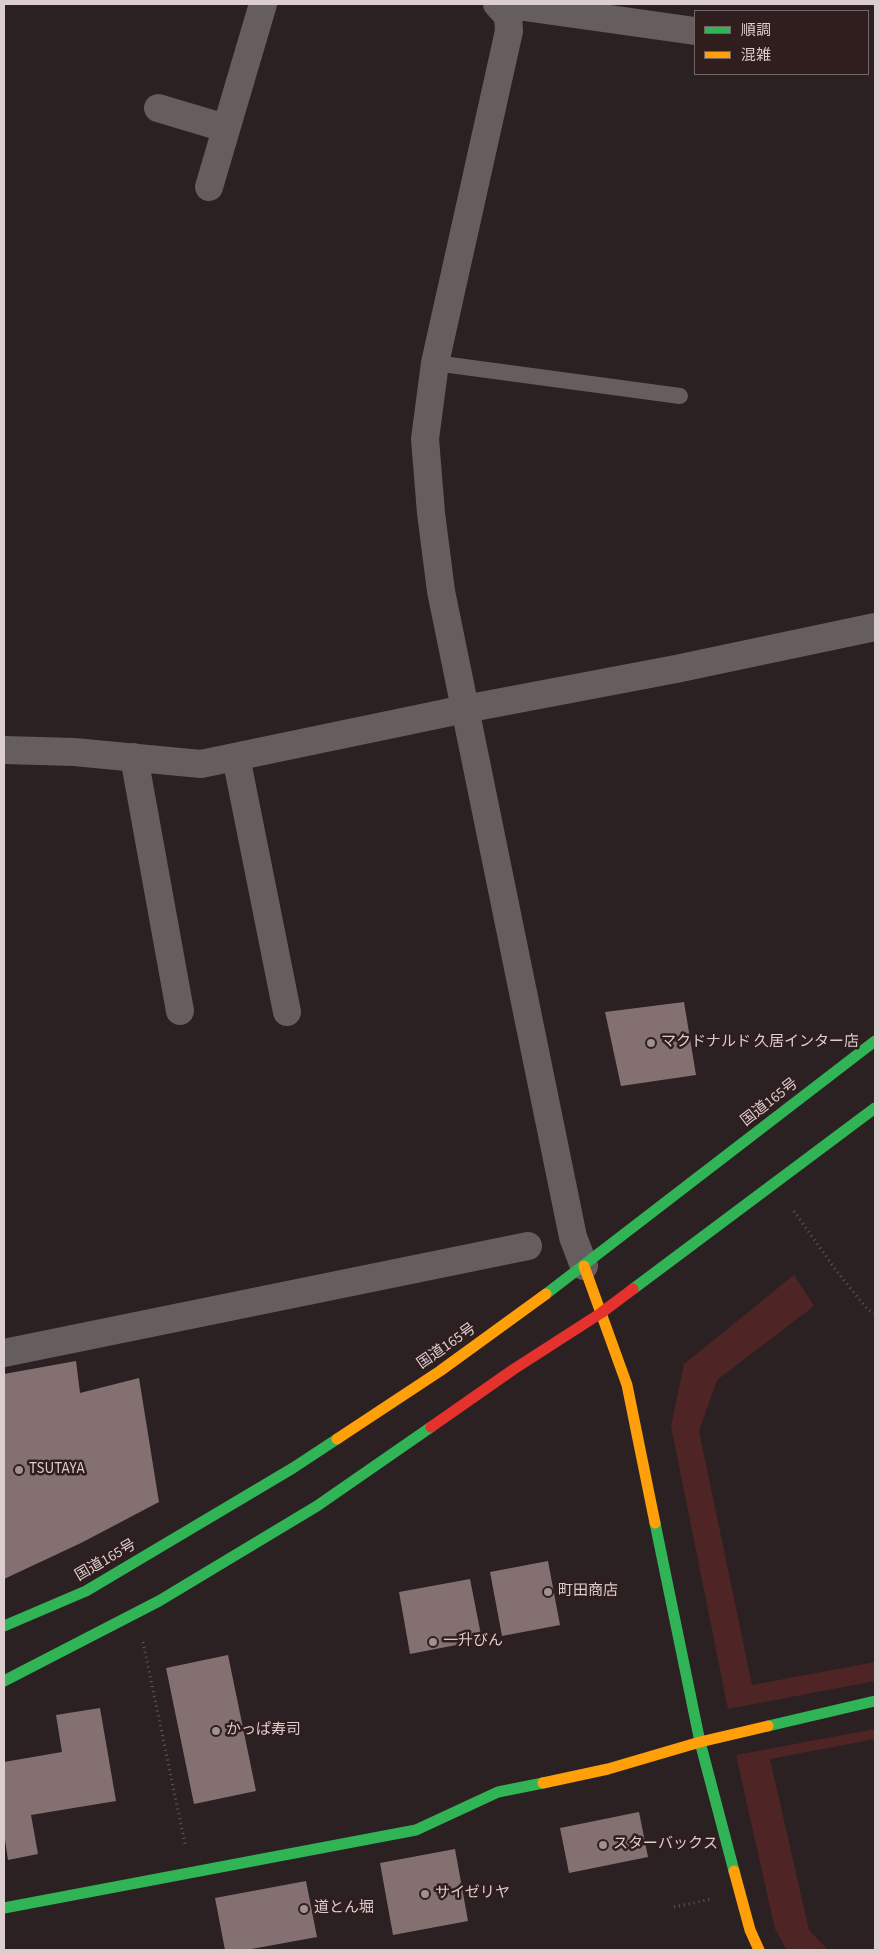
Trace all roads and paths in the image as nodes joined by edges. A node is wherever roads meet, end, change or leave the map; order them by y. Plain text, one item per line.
1 (263, 4) edge
2 (500, 7) edge
3 (694, 31) edge
4 (158, 108) dead end
5 (225, 128) junction
6 (209, 187) dead end
7 (435, 362) junction
8 (680, 396) dead end
9 (875, 627) edge
10 (465, 709) junction
11 (4, 750) edge
12 (134, 757) junction
13 (236, 757) junction
14 (180, 1010) dead end
15 (287, 1012) dead end
16 (875, 1041) edge
17 (875, 1108) edge
18 (794, 1211) dead end
19 (528, 1246) dead end
20 (584, 1266) junction
21 (601, 1313) junction
22 (875, 1313) edge
23 (4, 1353) edge
24 (4, 1626) edge
25 (142, 1638) dead end
26 (4, 1681) edge
27 (875, 1701) edge
28 (700, 1742) junction
29 (191, 1872) junction
30 (740, 1894) junction
31 (674, 1907) dead end
32 (4, 1908) edge
33 (759, 1950) edge

1 - 5 street
2 - 3 street
2 - 7 street
4 - 5 street
5 - 6 street
7 - 8 lane
7 - 10 street
9 - 10 street
10 - 13 street
10 - 20 street
11 - 12 street
12 - 13 street
12 - 14 street
13 - 15 street
16 - 20 main road, 国道165号
17 - 21 main road
18 - 22 path
19 - 23 street
20 - 21 main road
20 - 24 main road, 国道165号
21 - 26 main road
21 - 28 main road
25 - 29 path
27 - 28 main road
28 - 29 main road
28 - 30 main road
29 - 32 main road
30 - 31 path
30 - 33 main road

